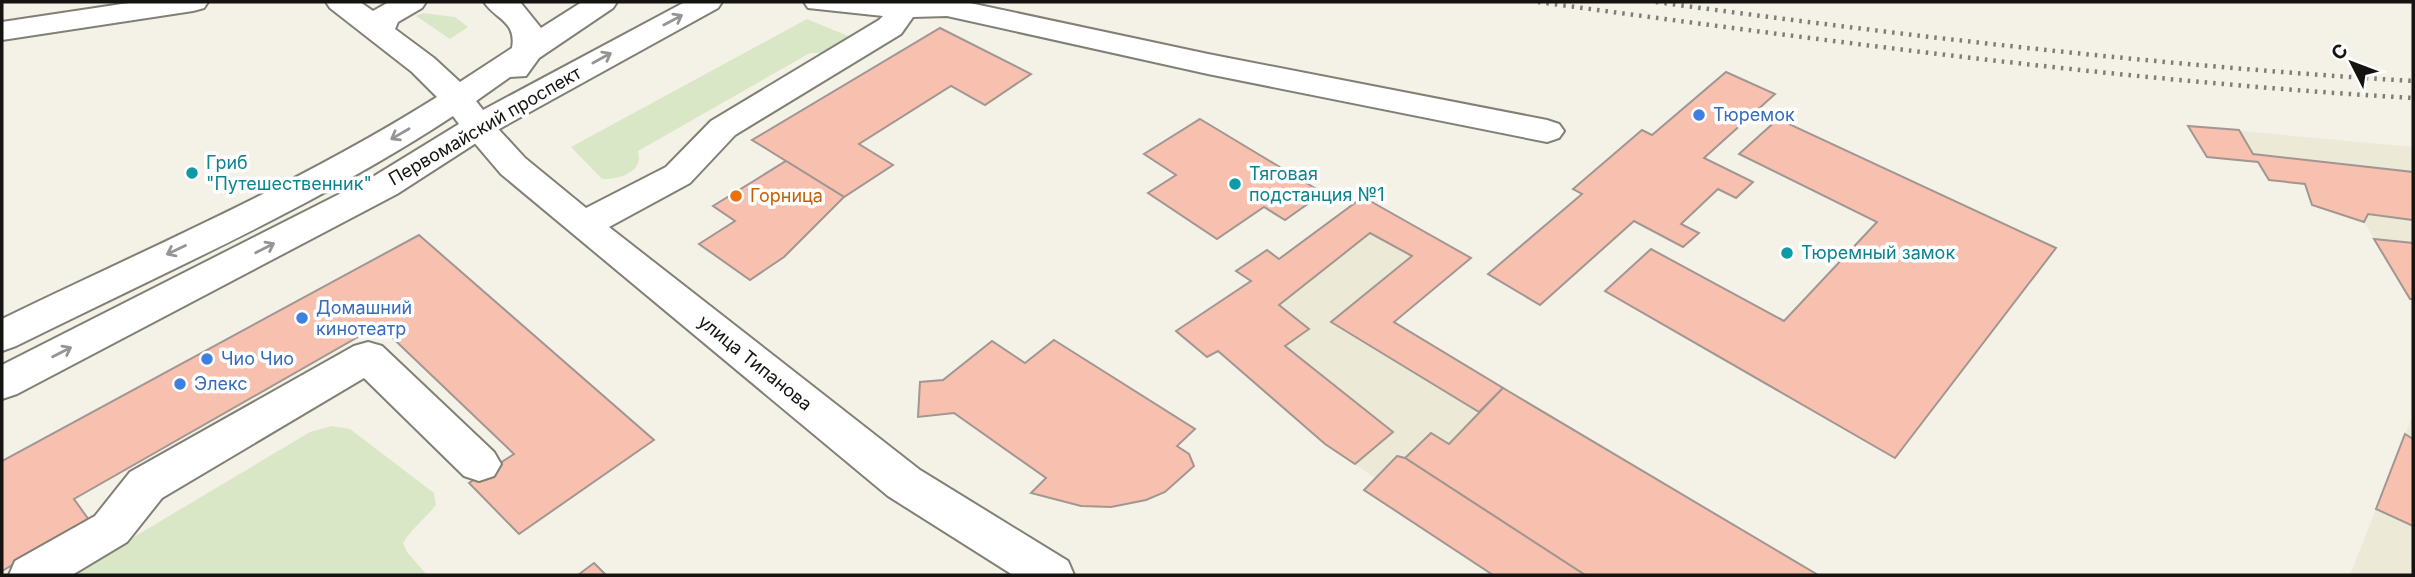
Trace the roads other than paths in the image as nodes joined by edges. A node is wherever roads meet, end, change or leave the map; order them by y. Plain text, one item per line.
1 (193, 2) edge
2 (341, 2) edge
3 (411, 2) edge
4 (499, 2) edge
5 (602, 2) edge
6 (706, 2) edge
7 (818, 2) edge
8 (904, 8) junction
9 (2, 31) edge
10 (379, 31) junction
11 (528, 49) junction
12 (469, 113) junction
13 (1547, 131) dead end
14 (583, 225) junction
15 (2, 336) edge
16 (2, 383) edge
17 (479, 464) dead end
18 (32, 575) edge
19 (1051, 575) edge

1 - 9 main road
2 - 10 main road, улица Типанова
3 - 10 main road
4 - 11 main road
5 - 11 main road
12 -> 6 main road, Первомайский проспект
7 - 8 main road
8 - 13 main road
8 - 14 main road
10 - 12 main road, улица Типанова
11 - 12 main road
12 - 14 main road, улица Типанова
12 -> 15 main road, Первомайский проспект
16 -> 12 main road, Первомайский проспект
14 - 19 main road, улица Типанова
17 - 18 main road

